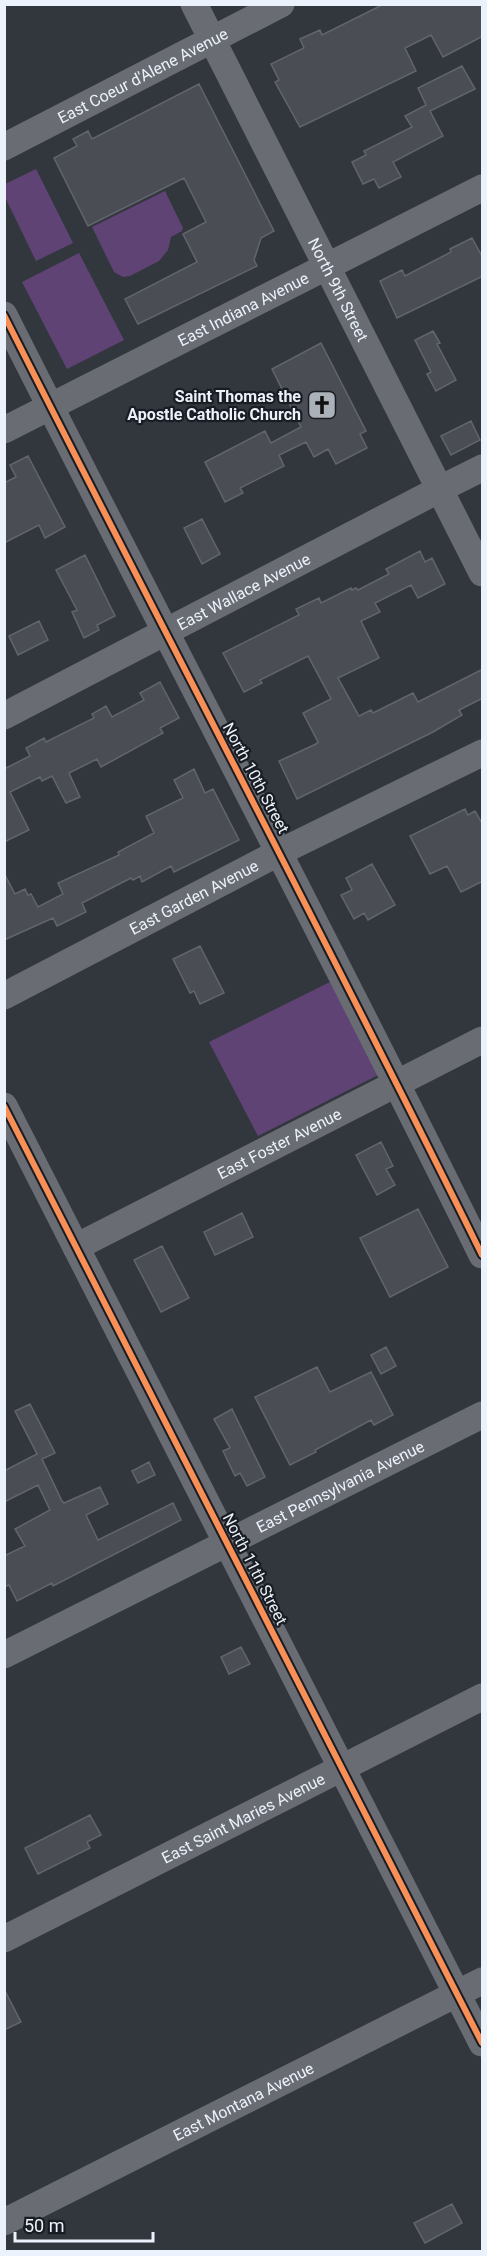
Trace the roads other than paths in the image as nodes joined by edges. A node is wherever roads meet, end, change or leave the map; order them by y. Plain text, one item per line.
1 (194, 4) edge
2 (281, 4) edge
3 (212, 40) junction
4 (4, 147) edge
5 (483, 188) edge
6 (327, 267) junction
7 (4, 315) edge
8 (50, 407) junction
9 (4, 430) edge
10 (483, 468) edge
11 (440, 489) junction
12 (483, 573) edge
13 (166, 633) junction
14 (4, 716) edge
15 (483, 753) edge
16 (280, 852) junction
17 (4, 996) edge
18 (483, 1040) edge
19 (397, 1082) junction
20 (4, 1106) edge
21 (76, 1247) junction
22 (483, 1255) edge
23 (483, 1415) edge
24 (227, 1543) junction
25 (4, 1655) edge
26 (483, 1697) edge
27 (341, 1768) junction
28 (4, 1939) edge
29 (483, 1981) edge
30 (457, 1994) junction
31 (483, 2043) edge
32 (4, 2222) edge

1 - 3 street, North 9th Street
2 - 3 street, East Coeur d'Alene Avenue
3 - 4 street, East Coeur d'Alene Avenue
3 - 6 street, North 9th Street
5 - 6 street, East Indiana Avenue
6 - 8 street, East Indiana Avenue
6 - 11 street, North 9th Street
7 - 8 street, North 10th Street
8 - 9 street, East Indiana Avenue
8 - 13 street, North 10th Street
10 - 11 street, East Wallace Avenue
11 - 12 street, North 9th Street
11 - 13 street, East Wallace Avenue
13 - 14 street, East Wallace Avenue
13 - 16 street, North 10th Street
15 - 16 street, East Garden Avenue
16 - 17 street, East Garden Avenue
16 - 19 street, North 10th Street
18 - 19 street, East Foster Avenue
19 - 21 street, East Foster Avenue
19 - 22 street, North 10th Street
20 - 21 street, North 11th Street
21 - 24 street, North 11th Street
23 - 24 street, East Pennsylvania Avenue
24 - 25 street, East Pennsylvania Avenue
24 - 27 street, North 11th Street
26 - 27 street, East Saint Maries Avenue
27 - 28 street, East Saint Maries Avenue
27 - 30 street, North 11th Street
29 - 30 street, East Montana Avenue
30 - 31 street, North 11th Street
30 - 32 street, East Montana Avenue

